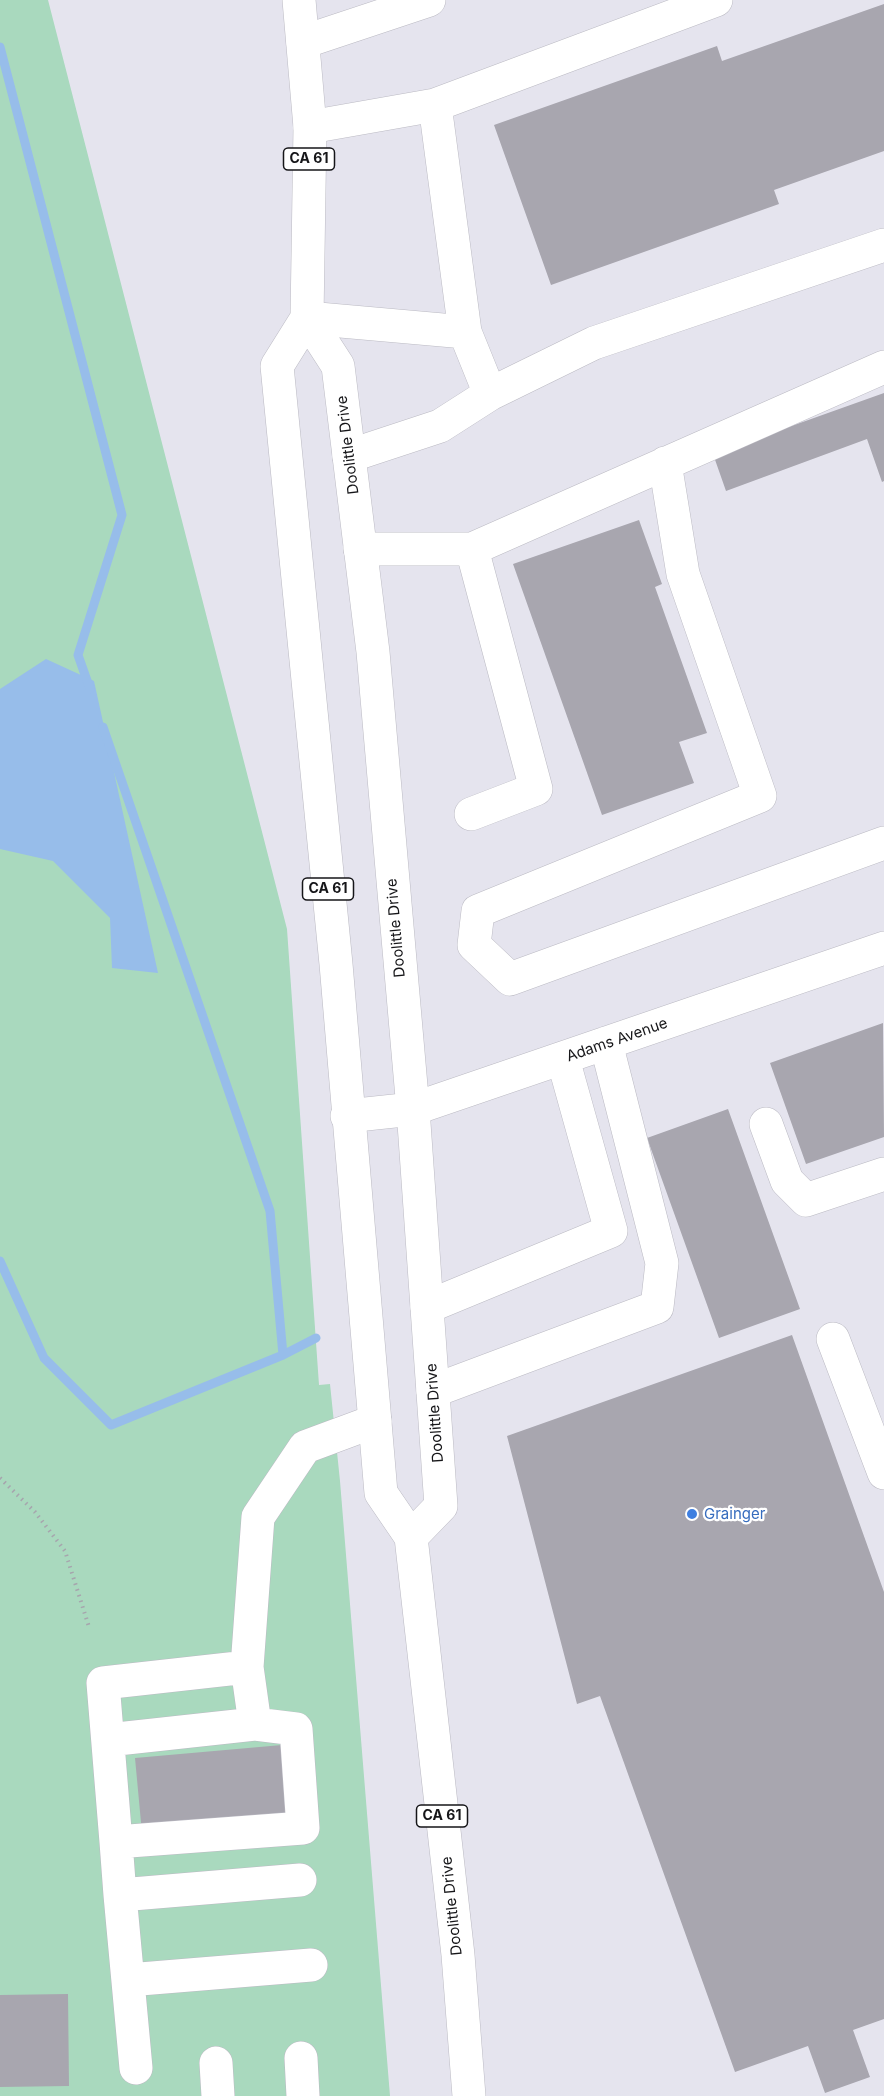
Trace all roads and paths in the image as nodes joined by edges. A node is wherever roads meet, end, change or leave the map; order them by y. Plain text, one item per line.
1 (299, 0) edge
2 (429, 0) edge
3 (716, 0) edge
4 (303, 42) junction
5 (435, 105) junction
6 (310, 127) junction
7 (884, 245) edge
8 (307, 318) junction
9 (465, 332) junction
10 (884, 367) edge
11 (490, 394) junction
12 (349, 456) junction
13 (665, 463) junction
14 (360, 549) junction
15 (472, 549) junction
16 (471, 814) dead end
17 (884, 843) edge
18 (884, 948) edge
19 (606, 1043) junction
20 (563, 1059) junction
21 (413, 1109) junction
22 (347, 1116) junction
23 (766, 1124) dead end
24 (884, 1174) edge
25 (427, 1307) junction
26 (833, 1339) dead end
27 (433, 1391) junction
28 (375, 1421) junction
29 (884, 1473) edge
30 (0, 1478) edge
31 (411, 1537) junction
32 (89, 1627) dead end
33 (247, 1667) junction
34 (255, 1724) junction
35 (108, 1740) junction
36 (116, 1842) junction
37 (300, 1880) dead end
38 (120, 1895) junction
39 (311, 1965) dead end
40 (128, 1980) junction
41 (301, 2058) dead end
42 (216, 2063) dead end
43 (136, 2068) dead end
44 (218, 2096) edge
45 (303, 2096) edge
46 (469, 2096) edge

1 - 4 main road, CA 61
2 - 4 main road
3 - 5 main road
4 - 6 main road, CA 61
5 - 6 main road
5 - 9 main road
6 - 8 main road, CA 61
7 - 11 main road
8 - 9 main road
8 - 12 main road, Doolittle Drive
8 - 22 main road, Doolittle Drive / CA 61
9 - 11 main road
10 - 13 main road
11 - 12 main road
12 - 14 main road, Doolittle Drive
13 - 15 main road
13 - 17 main road
14 - 15 main road
14 - 21 main road, Doolittle Drive
15 - 16 main road
18 - 19 main road, Adams Avenue
19 - 20 main road, Adams Avenue
19 - 27 main road
20 - 21 main road, Adams Avenue
20 - 25 main road
21 - 22 main road, Adams Avenue
21 - 25 main road, Doolittle Drive
22 - 28 main road, Doolittle Drive / CA 61
23 - 24 main road
25 - 27 main road, Doolittle Drive
26 - 29 main road
27 - 31 main road, Doolittle Drive
28 - 31 main road, Doolittle Drive / CA 61
28 - 33 main road
30 - 32 path
31 - 46 main road, Doolittle Drive / CA 61
33 - 34 main road
33 - 35 main road
34 - 35 main road
34 - 36 main road
35 - 36 main road
36 - 38 main road
37 - 38 main road
38 - 40 main road
39 - 40 main road
40 - 43 main road
41 - 45 main road
42 - 44 main road

